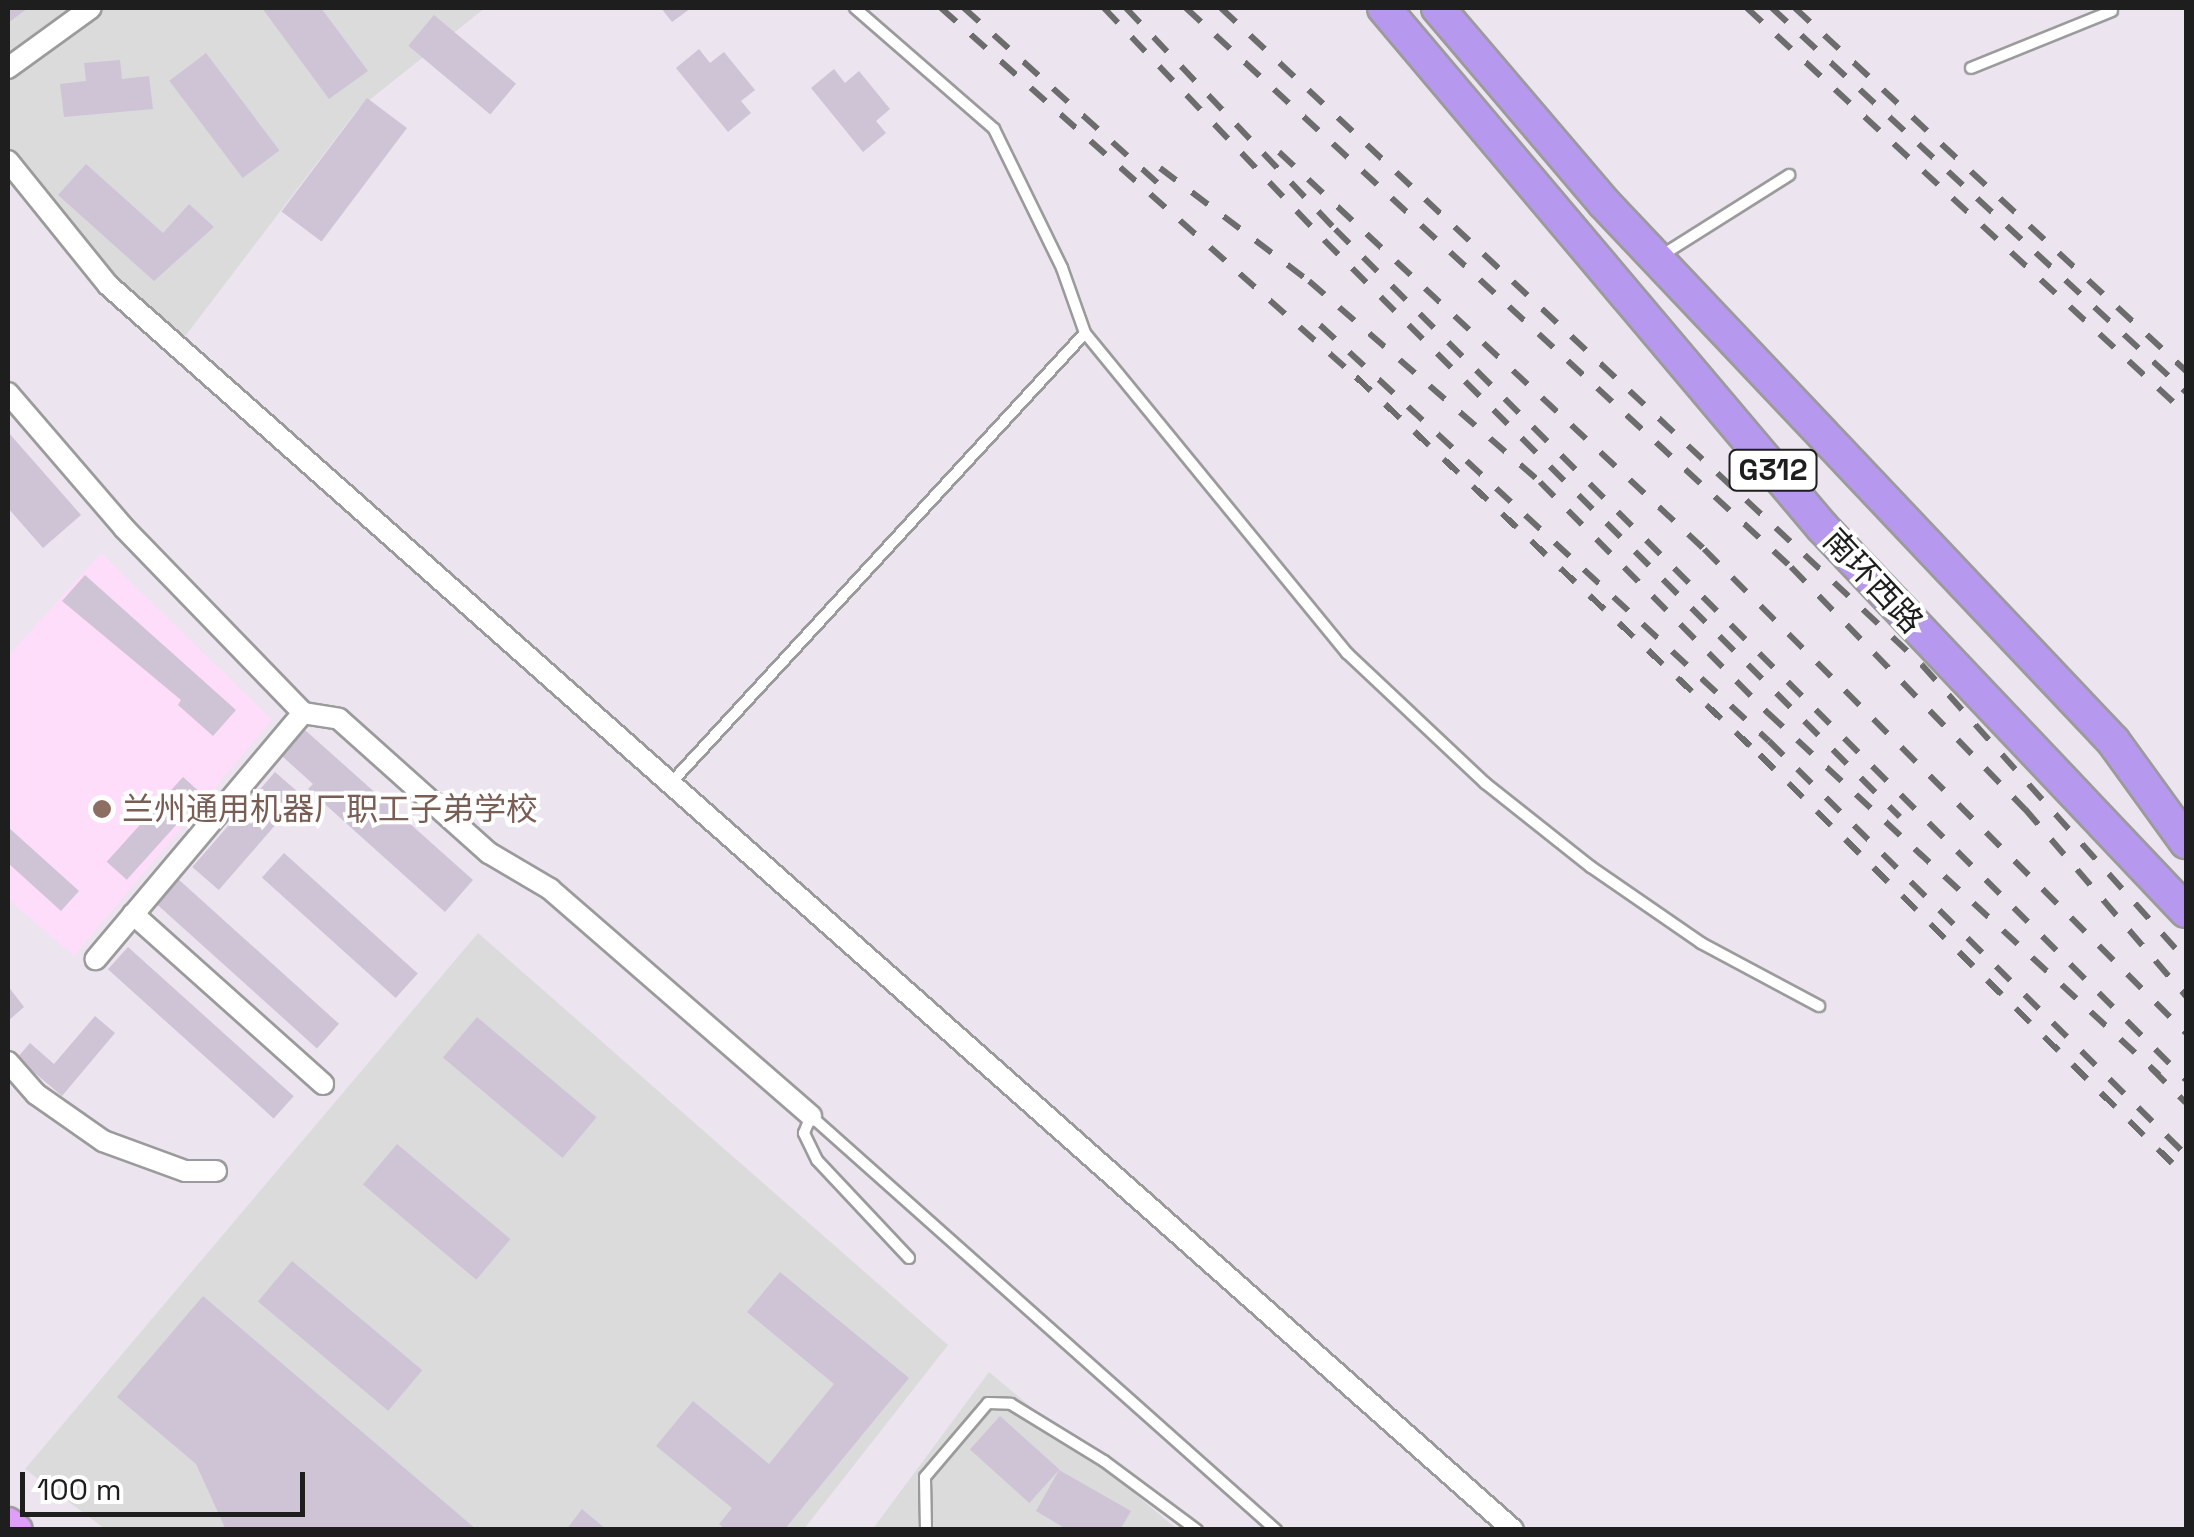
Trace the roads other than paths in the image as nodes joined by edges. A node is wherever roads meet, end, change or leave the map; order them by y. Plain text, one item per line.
1 (91, 8) edge
2 (855, 8) edge
3 (1384, 8) edge
4 (1438, 8) edge
5 (2112, 11) dead end
6 (8, 68) edge
7 (1971, 68) dead end
8 (8, 160) edge
9 (1789, 175) dead end
10 (1657, 258) junction
11 (1085, 334) junction
12 (8, 393) edge
13 (303, 713) junction
14 (668, 786) junction
15 (2186, 842) edge
16 (2186, 910) edge
17 (133, 914) junction
18 (96, 959) dead end
19 (1819, 1006) dead end
20 (8, 1062) edge
21 (323, 1084) dead end
22 (811, 1116) junction
23 (216, 1172) dead end
24 (909, 1258) dead end
25 (8, 1523) edge
26 (18, 1530) edge
27 (926, 1530) edge
28 (1197, 1530) edge
29 (1276, 1530) edge
30 (1513, 1530) edge

1 - 6 street
2 - 11 lane
3 - 16 highway, 南环西路 / G312
4 - 10 highway, 南环西路 / G312
5 - 7 lane
8 - 14 street
9 - 10 lane
10 - 15 highway, 南环西路 / G312
11 - 14 lane
11 - 19 lane
12 - 13 street
13 - 17 street
13 - 22 street
14 - 30 street
17 - 18 street
17 - 21 street
20 - 23 street
22 - 24 lane
22 - 29 lane
25 - 26 main road
27 - 28 lane

